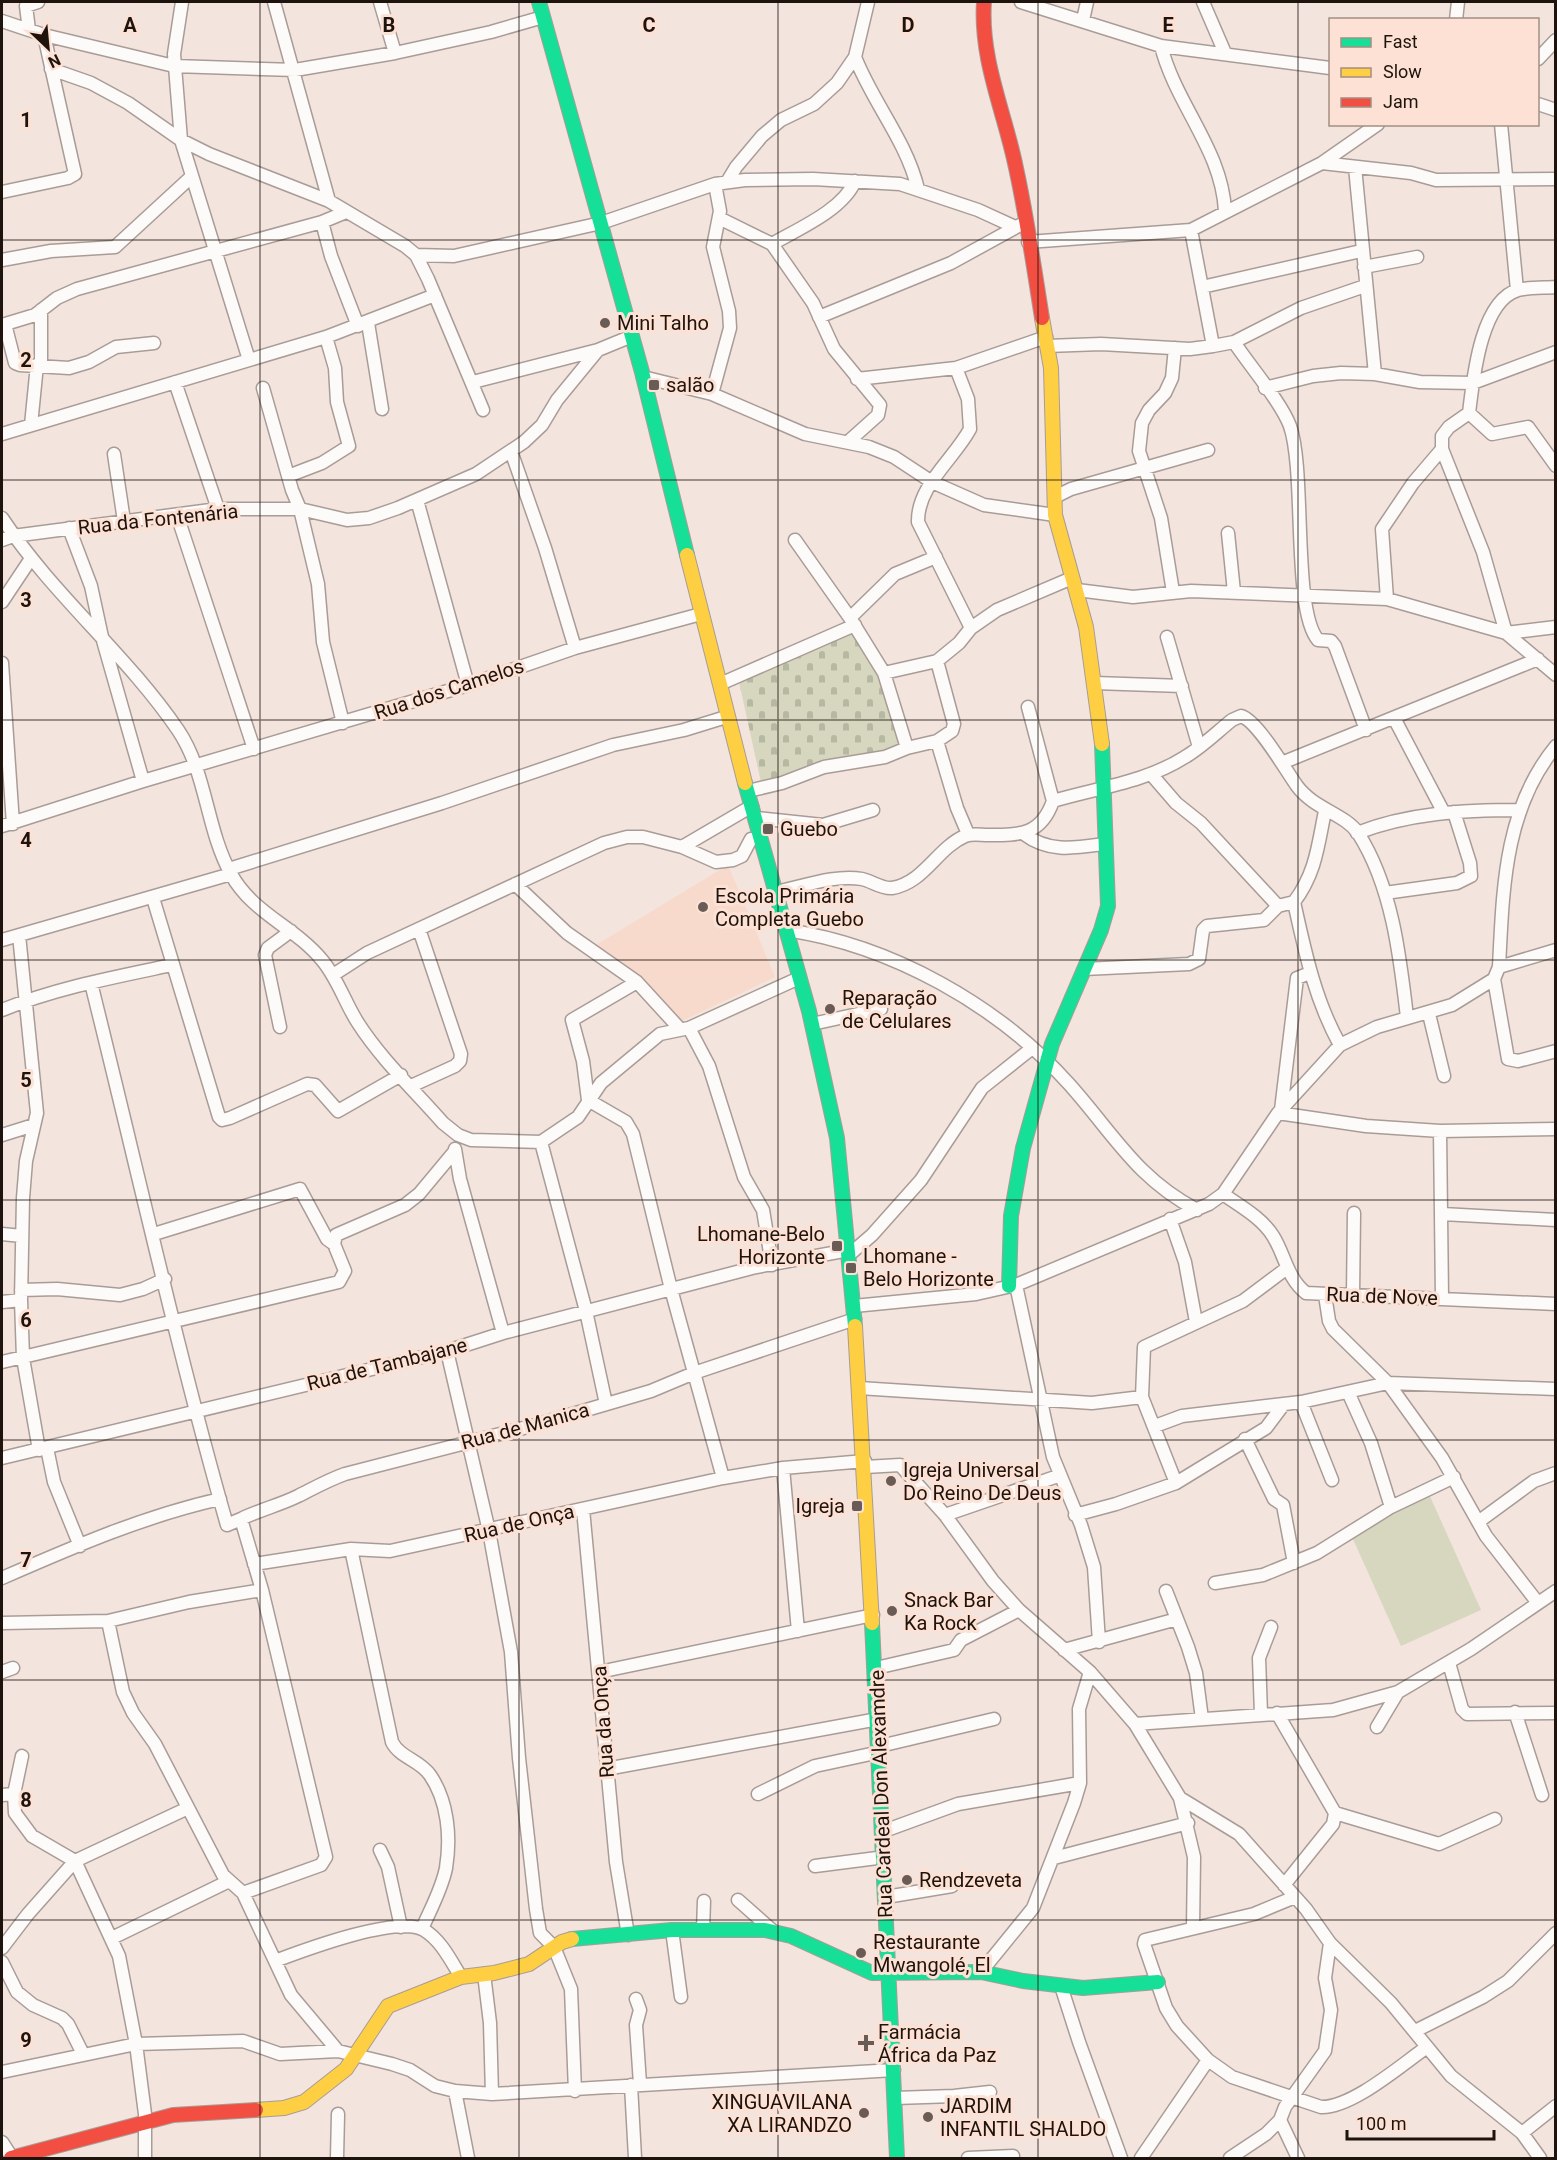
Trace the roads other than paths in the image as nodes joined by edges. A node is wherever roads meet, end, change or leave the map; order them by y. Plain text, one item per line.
1 (38, 2) edge
2 (182, 2) edge
3 (274, 2) edge
4 (380, 2) edge
5 (539, 2) edge
6 (868, 2) edge
7 (984, 2) edge
8 (1021, 2) edge
9 (1087, 2) edge
10 (1203, 2) edge
11 (1458, 2) edge
12 (543, 17) junction
13 (1456, 18) edge
14 (1083, 20) junction
15 (2, 21) edge
16 (29, 30) junction
17 (44, 35) junction
18 (1556, 40) edge
19 (1161, 46) junction
20 (395, 53) junction
21 (1225, 53) junction
22 (855, 57) junction
23 (1539, 58) edge
24 (174, 66) junction
25 (1329, 68) edge
26 (51, 69) junction
27 (295, 70) junction
28 (1539, 104) edge
29 (1556, 110) edge
30 (1375, 126) edge
31 (1501, 126) edge
32 (181, 140) junction
33 (1322, 163) junction
34 (1355, 167) junction
35 (190, 178) junction
36 (1505, 178) junction
37 (1556, 179) edge
38 (855, 181) junction
39 (721, 183) junction
40 (918, 189) junction
41 (2, 192) edge
42 (329, 201) junction
43 (1225, 211) junction
44 (346, 212) junction
45 (718, 218) junction
46 (322, 222) junction
47 (602, 223) junction
48 (1020, 225) junction
49 (1191, 230) junction
50 (1028, 242) junction
51 (772, 244) junction
52 (213, 250) junction
53 (1361, 251) junction
54 (416, 255) junction
55 (1417, 256) dead end
56 (2, 260) edge
57 (1364, 267) junction
58 (1365, 286) junction
59 (1202, 287) junction
60 (1556, 287) edge
61 (1517, 290) junction
62 (435, 295) junction
63 (41, 310) junction
64 (819, 317) junction
65 (3, 324) edge
66 (363, 324) junction
67 (632, 336) junction
68 (326, 337) junction
69 (1046, 341) junction
70 (1234, 342) junction
71 (154, 343) dead end
72 (1213, 346) junction
73 (1175, 348) junction
74 (598, 350) junction
75 (1556, 352) edge
76 (249, 360) junction
77 (39, 365) junction
78 (956, 368) junction
79 (1375, 374) junction
80 (644, 377) junction
81 (857, 379) junction
82 (175, 382) junction
83 (473, 382) junction
84 (1473, 382) junction
85 (263, 388) dead end
86 (1265, 388) junction
87 (712, 394) junction
88 (382, 410) dead end
89 (483, 410) dead end
90 (1469, 413) junction
91 (31, 425) junction
92 (2, 434) edge
93 (849, 441) junction
94 (1442, 449) junction
95 (1208, 450) dead end
96 (511, 451) junction
97 (114, 454) dead end
98 (1556, 466) edge
99 (1144, 468) junction
100 (288, 476) junction
101 (932, 482) junction
102 (1055, 497) junction
103 (417, 500) junction
104 (218, 509) junction
105 (300, 509) junction
106 (177, 515) junction
107 (1055, 515) junction
108 (2, 518) edge
109 (124, 521) junction
110 (69, 528) junction
111 (1228, 533) dead end
112 (7, 538) edge
113 (795, 540) dead end
114 (936, 557) junction
115 (30, 560) junction
116 (1075, 584) junction
117 (1173, 592) junction
118 (1234, 592) junction
119 (1305, 597) junction
120 (1387, 599) junction
121 (2, 602) edge
122 (701, 614) junction
123 (852, 621) junction
124 (1556, 627) edge
125 (971, 628) junction
126 (1506, 633) junction
127 (1167, 637) dead end
128 (102, 638) junction
129 (575, 648) junction
130 (1538, 659) junction
131 (937, 661) junction
132 (2, 663) edge
133 (884, 673) junction
134 (1556, 675) edge
135 (1095, 683) junction
136 (720, 684) junction
137 (468, 685) junction
138 (1182, 686) junction
139 (1028, 707) dead end
140 (726, 717) junction
141 (1394, 718) junction
142 (343, 723) junction
143 (1366, 730) junction
144 (937, 741) junction
145 (1556, 746) edge
146 (1199, 747) junction
147 (907, 748) junction
148 (254, 749) junction
149 (1284, 762) junction
150 (197, 765) junction
151 (1150, 774) junction
152 (143, 781) junction
153 (1105, 786) junction
154 (748, 791) junction
155 (1053, 801) junction
156 (873, 810) dead end
157 (1519, 810) junction
158 (1325, 811) junction
159 (754, 812) junction
160 (1449, 812) junction
161 (7, 825) edge
162 (1357, 833) junction
163 (968, 834) junction
164 (1024, 834) junction
165 (751, 839) dead end
166 (1104, 844) junction
167 (682, 847) junction
168 (230, 872) junction
169 (516, 884) junction
170 (776, 892) junction
171 (1385, 893) junction
172 (153, 898) junction
173 (1294, 902) junction
174 (1278, 906) junction
175 (419, 929) junction
176 (786, 930) junction
177 (291, 931) junction
178 (19, 935) junction
179 (2, 940) edge
180 (1556, 950) edge
181 (172, 965) junction
182 (1499, 967) junction
183 (1084, 969) junction
184 (1310, 973) junction
185 (333, 975) junction
186 (800, 978) junction
187 (1494, 979) junction
188 (637, 982) junction
189 (91, 983) junction
190 (26, 1001) junction
191 (881, 1009) dead end
192 (2, 1010) edge
193 (1429, 1014) junction
194 (1407, 1017) junction
195 (812, 1024) junction
196 (280, 1027) dead end
197 (684, 1029) junction
198 (1340, 1045) junction
199 (1031, 1049) junction
200 (1556, 1051) edge
201 (1049, 1063) junction
202 (401, 1075) junction
203 (1444, 1076) dead end
204 (411, 1086) junction
205 (588, 1100) junction
206 (1279, 1111) junction
207 (34, 1125) junction
208 (1556, 1129) edge
209 (1440, 1131) junction
210 (2, 1135) edge
211 (458, 1135) junction
212 (541, 1142) junction
213 (454, 1152) junction
214 (1223, 1194) junction
215 (1197, 1210) junction
216 (1354, 1213) dead end
217 (1442, 1214) junction
218 (1170, 1219) junction
219 (1556, 1220) edge
220 (2, 1234) edge
221 (154, 1234) junction
222 (22, 1236) junction
223 (333, 1244) junction
224 (849, 1252) junction
225 (772, 1265) junction
226 (1287, 1268) junction
227 (165, 1279) junction
228 (1013, 1286) junction
229 (671, 1288) junction
230 (21, 1295) junction
231 (1325, 1295) junction
232 (1353, 1295) junction
233 (1442, 1298) junction
234 (2, 1302) edge
235 (1556, 1304) edge
236 (586, 1311) junction
237 (854, 1313) junction
238 (1196, 1322) junction
239 (175, 1323) junction
240 (503, 1333) junction
241 (447, 1351) junction
242 (23, 1358) junction
243 (2, 1362) edge
244 (694, 1372) junction
245 (1388, 1383) junction
246 (859, 1388) junction
247 (1556, 1389) edge
248 (1348, 1392) junction
249 (1142, 1397) junction
250 (1042, 1401) junction
251 (1301, 1402) junction
252 (606, 1404) junction
253 (1284, 1404) junction
254 (195, 1412) junction
255 (1155, 1426) junction
256 (1245, 1439) junction
257 (468, 1442) junction
258 (43, 1448) junction
259 (2, 1458) edge
260 (865, 1464) junction
261 (783, 1468) junction
262 (1556, 1473) edge
263 (1058, 1476) junction
264 (1454, 1477) junction
265 (723, 1478) junction
266 (1332, 1480) dead end
267 (1176, 1483) junction
268 (220, 1499) junction
269 (1390, 1507) junction
270 (583, 1509) junction
271 (945, 1515) junction
272 (1074, 1515) junction
273 (241, 1519) junction
274 (1478, 1522) junction
275 (489, 1531) junction
276 (80, 1546) junction
277 (351, 1549) junction
278 (1294, 1563) junction
279 (254, 1564) junction
280 (2, 1578) edge
281 (1215, 1583) dead end
282 (261, 1590) junction
283 (1166, 1591) dead end
284 (1556, 1591) edge
285 (1538, 1603) junction
286 (1019, 1610) junction
287 (873, 1615) junction
288 (1177, 1619) junction
289 (108, 1621) junction
290 (2, 1623) edge
291 (1271, 1627) dead end
292 (798, 1631) junction
293 (1099, 1642) junction
294 (1064, 1650) junction
295 (1449, 1663) junction
296 (876, 1668) junction
297 (599, 1672) junction
298 (1090, 1672) junction
299 (1398, 1692) junction
300 (1277, 1713) junction
301 (1515, 1713) junction
302 (1556, 1713) edge
303 (1261, 1714) junction
304 (878, 1719) junction
305 (994, 1719) dead end
306 (1202, 1719) junction
307 (1134, 1724) junction
308 (1377, 1727) dead end
309 (880, 1749) junction
310 (21, 1756) dead end
311 (606, 1769) junction
312 (1080, 1783) junction
313 (758, 1794) dead end
314 (8, 1795) edge
315 (1542, 1795) dead end
316 (1180, 1798) junction
317 (188, 1808) junction
318 (1335, 1814) junction
319 (1496, 1819) dead end
320 (1188, 1823) junction
321 (884, 1831) junction
322 (380, 1850) dead end
323 (885, 1857) junction
324 (1054, 1858) junction
325 (75, 1862) junction
326 (815, 1866) dead end
327 (227, 1882) junction
328 (1284, 1885) junction
329 (952, 1886) dead end
330 (243, 1893) junction
331 (886, 1897) junction
332 (1295, 1897) junction
333 (738, 1900) dead end
334 (704, 1901) dead end
335 (400, 1926) junction
336 (1193, 1928) junction
337 (422, 1929) junction
338 (672, 1930) junction
339 (703, 1930) junction
340 (774, 1932) junction
341 (1556, 1933) edge
342 (628, 1935) junction
343 (112, 1938) junction
344 (1329, 1943) junction
345 (554, 1947) junction
346 (2, 1948) edge
347 (274, 1961) junction
348 (2, 1962) edge
349 (981, 1972) junction
350 (484, 1974) junction
351 (890, 1974) junction
352 (461, 1977) junction
353 (1158, 1982) junction
354 (1061, 1986) junction
355 (681, 1996) dead end
356 (636, 1999) dead end
357 (1415, 2031) junction
358 (136, 2044) junction
359 (1427, 2047) junction
360 (338, 2051) junction
361 (83, 2054) junction
362 (357, 2056) junction
363 (1208, 2060) junction
364 (894, 2070) junction
365 (2, 2072) edge
366 (636, 2084) junction
367 (455, 2091) junction
368 (575, 2091) junction
369 (990, 2092) dead end
370 (492, 2094) junction
371 (1292, 2096) junction
372 (895, 2098) junction
373 (1556, 2106) edge
374 (338, 2114) dead end
375 (1280, 2120) junction
376 (145, 2122) junction
377 (1522, 2133) junction
378 (2, 2142) edge
379 (897, 2156) edge
380 (1013, 2156) dead end
381 (11, 2157) edge
382 (145, 2158) edge
383 (337, 2158) edge
384 (468, 2158) edge
385 (635, 2158) edge
386 (968, 2158) edge
387 (1121, 2158) edge
388 (1141, 2158) edge
389 (1230, 2158) edge
390 (1298, 2158) edge
391 (1540, 2158) edge

1 - 16 street
2 - 24 street
3 - 27 street
4 - 20 street
5 - 12 street
6 - 22 street
7 - 48 street
8 - 14 street
9 - 14 street
10 - 21 street
11 - 13 street
12 - 20 street
12 - 47 street
14 - 19 street
15 - 16 street
16 - 17 street
17 - 24 street
17 - 26 street
18 - 23 street
19 - 21 street
19 - 43 street
20 - 27 street
21 - 25 street
22 - 39 street
22 - 40 street
24 - 27 street
24 - 32 street
26 - 32 street
26 - 41 street
27 - 42 street
28 - 29 street
30 - 33 street
31 - 36 street
32 - 35 street
32 - 42 street
33 - 34 street
33 - 43 street
34 - 36 street
34 - 53 street
35 - 52 street
35 - 56 street
36 - 37 street
36 - 61 street
38 - 39 street
38 - 40 street
38 - 51 street
39 - 45 street
39 - 47 street
40 - 48 street
42 - 44 street
43 - 49 street
44 - 46 street
44 - 54 street
45 - 51 street
45 - 87 street
46 - 52 street
46 - 66 street
47 - 54 street
47 - 67 street
48 - 50 street
48 - 64 street
49 - 50 street
49 - 59 street
50 - 69 street
51 - 64 street
52 - 63 street
52 - 76 street
53 - 57 street
53 - 59 street
54 - 62 street
55 - 57 street
57 - 58 street
58 - 70 street
58 - 79 street
59 - 72 street
60 - 61 street
61 - 84 street
62 - 66 street
62 - 83 street
63 - 65 street
63 - 77 street
64 - 81 street
65 - 77 street
66 - 68 street
66 - 88 street
67 - 74 street, Rua da Fontenária
67 - 80 street
68 - 76 street
68 - 100 street
69 - 73 street
69 - 78 street
69 - 102 street
70 - 72 street
70 - 86 street
71 - 77 street
72 - 73 street
73 - 99 street
74 - 83 street
74 - 96 street, Rua da Fontenária
75 - 84 street
76 - 82 street
77 - 91 street
78 - 81 street
78 - 101 street
79 - 84 street
79 - 86 street
80 - 87 street
80 - 122 street
81 - 93 street
82 - 91 street
82 - 104 street
83 - 89 street
84 - 90 street
85 - 100 street
86 - 119 street
87 - 93 street
90 - 94 street
90 - 98 street
91 - 92 street
93 - 101 street
94 - 120 street
94 - 126 street
95 - 99 street
96 - 103 street, Rua da Fontenária
96 - 129 street
97 - 109 street
99 - 102 street
99 - 117 street
100 - 105 street
101 - 107 street
101 - 114 street
102 - 107 street
103 - 105 street, Rua da Fontenária
103 - 137 street
104 - 105 street, Rua da Fontenária
104 - 106 street, Rua da Fontenária
105 - 142 street
106 - 109 street, Rua da Fontenária
106 - 148 street
107 - 116 street
108 - 112 street
109 - 110 street, Rua da Fontenária
110 - 112 street, Rua da Fontenária
110 - 128 street
111 - 118 street
112 - 115 street
113 - 123 street
114 - 123 street
114 - 125 street
115 - 121 street
115 - 128 street
116 - 117 street
116 - 125 street
116 - 135 street
117 - 118 street
118 - 119 street
119 - 120 street
119 - 143 street
120 - 126 street
122 - 129 street, Rua dos Camelos
122 - 136 street
123 - 133 street
123 - 136 street
124 - 126 street
125 - 131 street
126 - 130 street
127 - 138 street
128 - 150 street
128 - 152 street
129 - 137 street, Rua dos Camelos
130 - 134 street
130 - 141 street
131 - 133 street
131 - 144 street
132 - 161 street
133 - 147 street
135 - 138 street
135 - 153 street
136 - 140 street
137 - 142 street, Rua dos Camelos
138 - 146 street
139 - 155 street
140 - 154 street
140 - 168 street
141 - 143 street
141 - 160 street
142 - 148 street, Rua dos Camelos
143 - 149 street
144 - 147 street
144 - 163 street
145 - 157 street
146 - 149 street
146 - 151 street
147 - 154 street
148 - 150 street, Rua dos Camelos
149 - 158 street
150 - 152 street, Rua dos Camelos
150 - 168 street
151 - 153 street
151 - 174 street
152 - 161 street, Rua dos Camelos
153 - 155 street
153 - 166 street
154 - 159 street
155 - 164 street
156 - 159 street
157 - 160 street
157 - 182 street
158 - 162 street
158 - 173 street
159 - 167 street
159 - 170 street
160 - 162 street
160 - 171 street
162 - 171 street
163 - 164 street
163 - 170 street
164 - 166 street
165 - 167 street
166 - 183 street
167 - 169 street
168 - 172 street
168 - 177 street
169 - 175 street
169 - 188 street
170 - 176 street
171 - 194 street
172 - 178 street
172 - 181 street
173 - 174 street
173 - 184 street
174 - 183 street
175 - 185 street
175 - 204 street
176 - 186 street
176 - 199 street
177 - 185 street
177 - 196 street
178 - 179 street
178 - 190 street
180 - 182 street
181 - 189 street
181 - 202 street
182 - 187 street
183 - 201 street
184 - 198 street
184 - 206 street
185 - 202 street
186 - 195 street
186 - 197 street
187 - 193 street
187 - 200 street
188 - 197 street
188 - 205 street
189 - 190 street
189 - 221 street
190 - 192 street
190 - 207 street
191 - 195 street
193 - 194 street
193 - 203 street
194 - 198 street
195 - 224 street
197 - 205 street
197 - 225 street
198 - 206 street
199 - 201 street
199 - 224 street
201 - 215 street
201 - 228 street
202 - 204 street
204 - 211 street
205 - 212 street
205 - 229 street
206 - 209 street
206 - 214 street
207 - 210 street
207 - 222 street
208 - 209 street
209 - 217 street
211 - 212 street
211 - 213 street
212 - 236 street
213 - 223 street
213 - 240 street
214 - 215 street, Rua de Manica
214 - 226 street, Rua de Nove
215 - 218 street, Rua de Manica
216 - 232 street
217 - 219 street
217 - 233 street
218 - 228 street, Rua de Manica
218 - 238 street
220 - 222 street
221 - 223 street
221 - 227 street
222 - 230 street
223 - 239 street
224 - 225 street, Rua de Tambajane
224 - 237 street, Rua Cardeal Don Alexamdre
225 - 229 street, Rua de Tambajane
226 - 231 street, Rua de Nove
226 - 238 street
227 - 230 street
227 - 239 street
228 - 237 street, Rua de Manica
228 - 250 street
229 - 236 street, Rua de Tambajane
229 - 244 street
230 - 234 street
230 - 242 street
231 - 232 street, Rua de Nove
231 - 245 street
232 - 233 street, Rua de Nove
233 - 235 street, Rua de Nove
236 - 240 street, Rua de Tambajane
236 - 252 street
237 - 244 street, Rua de Manica
237 - 246 street, Rua Cardeal Don Alexamdre
238 - 249 street
239 - 242 street
239 - 254 street
240 - 241 street, Rua de Tambajane
241 - 254 street, Rua de Tambajane
241 - 257 street
242 - 243 street
242 - 258 street
244 - 252 street, Rua de Manica
244 - 265 street
245 - 247 street
245 - 248 street
245 - 264 street
246 - 250 street
246 - 260 street, Rua Cardeal Don Alexamdre
248 - 251 street
248 - 269 street
249 - 250 street
249 - 255 street
250 - 263 street
251 - 253 street
251 - 266 street
252 - 257 street, Rua de Manica
253 - 255 street
253 - 256 street
254 - 258 street, Rua de Tambajane
254 - 268 street
255 - 267 street
256 - 267 street
256 - 278 street
257 - 273 street, Rua de Manica
257 - 275 street
258 - 259 street, Rua de Tambajane
258 - 276 street
260 - 261 street, Rua de Onça
260 - 271 street, Rua de Onça
260 - 287 street, Rua Cardeal Don Alexamdre
261 - 265 street, Rua de Onça
261 - 292 street
262 - 274 street
263 - 271 street
263 - 272 street
264 - 269 street
264 - 274 street
265 - 270 street, Rua de Onça
267 - 272 street
268 - 273 street
268 - 276 street
269 - 278 street
270 - 275 street, Rua de Onça
270 - 297 street, Rua da Onça
271 - 286 street
272 - 293 street
273 - 279 street
274 - 285 street
275 - 277 street, Rua de Onça
275 - 345 street
276 - 280 street
277 - 279 street, Rua de Onça
277 - 337 street
278 - 281 street
279 - 282 street
282 - 289 street
282 - 330 street
283 - 288 street
284 - 285 street
285 - 295 street
286 - 294 street
286 - 296 street
287 - 292 street
287 - 296 street, Rua Cardeal Don Alexamdre
288 - 293 street
288 - 306 street
289 - 290 street
289 - 317 street
291 - 303 street
292 - 297 street
293 - 294 street
294 - 298 street
295 - 299 street
295 - 301 street
296 - 304 street, Rua Cardeal Don Alexamdre
297 - 311 street, Rua da Onça
298 - 307 street
298 - 312 street
299 - 300 street
299 - 308 street
300 - 303 street
300 - 318 street
301 - 302 street
301 - 315 street
303 - 306 street
304 - 309 street, Rua Cardeal Don Alexamdre
304 - 311 street
305 - 309 street
306 - 307 street
307 - 316 street
309 - 313 street
309 - 321 street, Rua Cardeal Don Alexamdre
310 - 314 street
311 - 342 street, Rua da Onça
312 - 321 street
312 - 324 street
314 - 325 street
316 - 320 street
316 - 328 street
317 - 325 street
317 - 327 street
318 - 319 street
318 - 328 street
320 - 324 street
320 - 336 street
321 - 323 street, Rua Cardeal Don Alexamdre
322 - 335 street
323 - 326 street
323 - 331 street, Rua Cardeal Don Alexamdre
324 - 349 street
325 - 343 street
325 - 346 street
327 - 330 street
327 - 343 street
328 - 332 street
329 - 331 street
330 - 347 street
331 - 351 street, Rua Cardeal Don Alexamdre
332 - 336 street
332 - 344 street
333 - 340 street
334 - 339 street
335 - 337 street
335 - 347 street
336 - 353 street
337 - 352 street
338 - 339 street
338 - 342 street
338 - 355 street
339 - 340 street
340 - 351 street
341 - 357 street
342 - 345 street
343 - 358 street
344 - 357 street
344 - 371 street
345 - 350 street
345 - 368 street
347 - 360 street
348 - 361 street
349 - 351 street
349 - 354 street
350 - 352 street
350 - 370 street
351 - 364 street, Rua Cardeal Don Alexamdre
352 - 362 street
353 - 354 street
353 - 363 street
354 - 387 street
356 - 366 street
357 - 359 street
358 - 360 street
358 - 361 street
358 - 376 street
359 - 371 street
359 - 377 street
360 - 362 street
361 - 365 street
362 - 367 street
362 - 376 street
363 - 371 street
363 - 388 street
364 - 366 street
364 - 372 street, Rua Cardeal Don Alexamdre
366 - 368 street
366 - 385 street
367 - 370 street
367 - 384 street
368 - 370 street
369 - 372 street
371 - 375 street
372 - 379 street, Rua Cardeal Don Alexamdre
373 - 377 street
374 - 383 street
375 - 389 street
375 - 390 street
376 - 381 street
376 - 382 street
377 - 391 street
378 - 381 street
380 - 386 street

